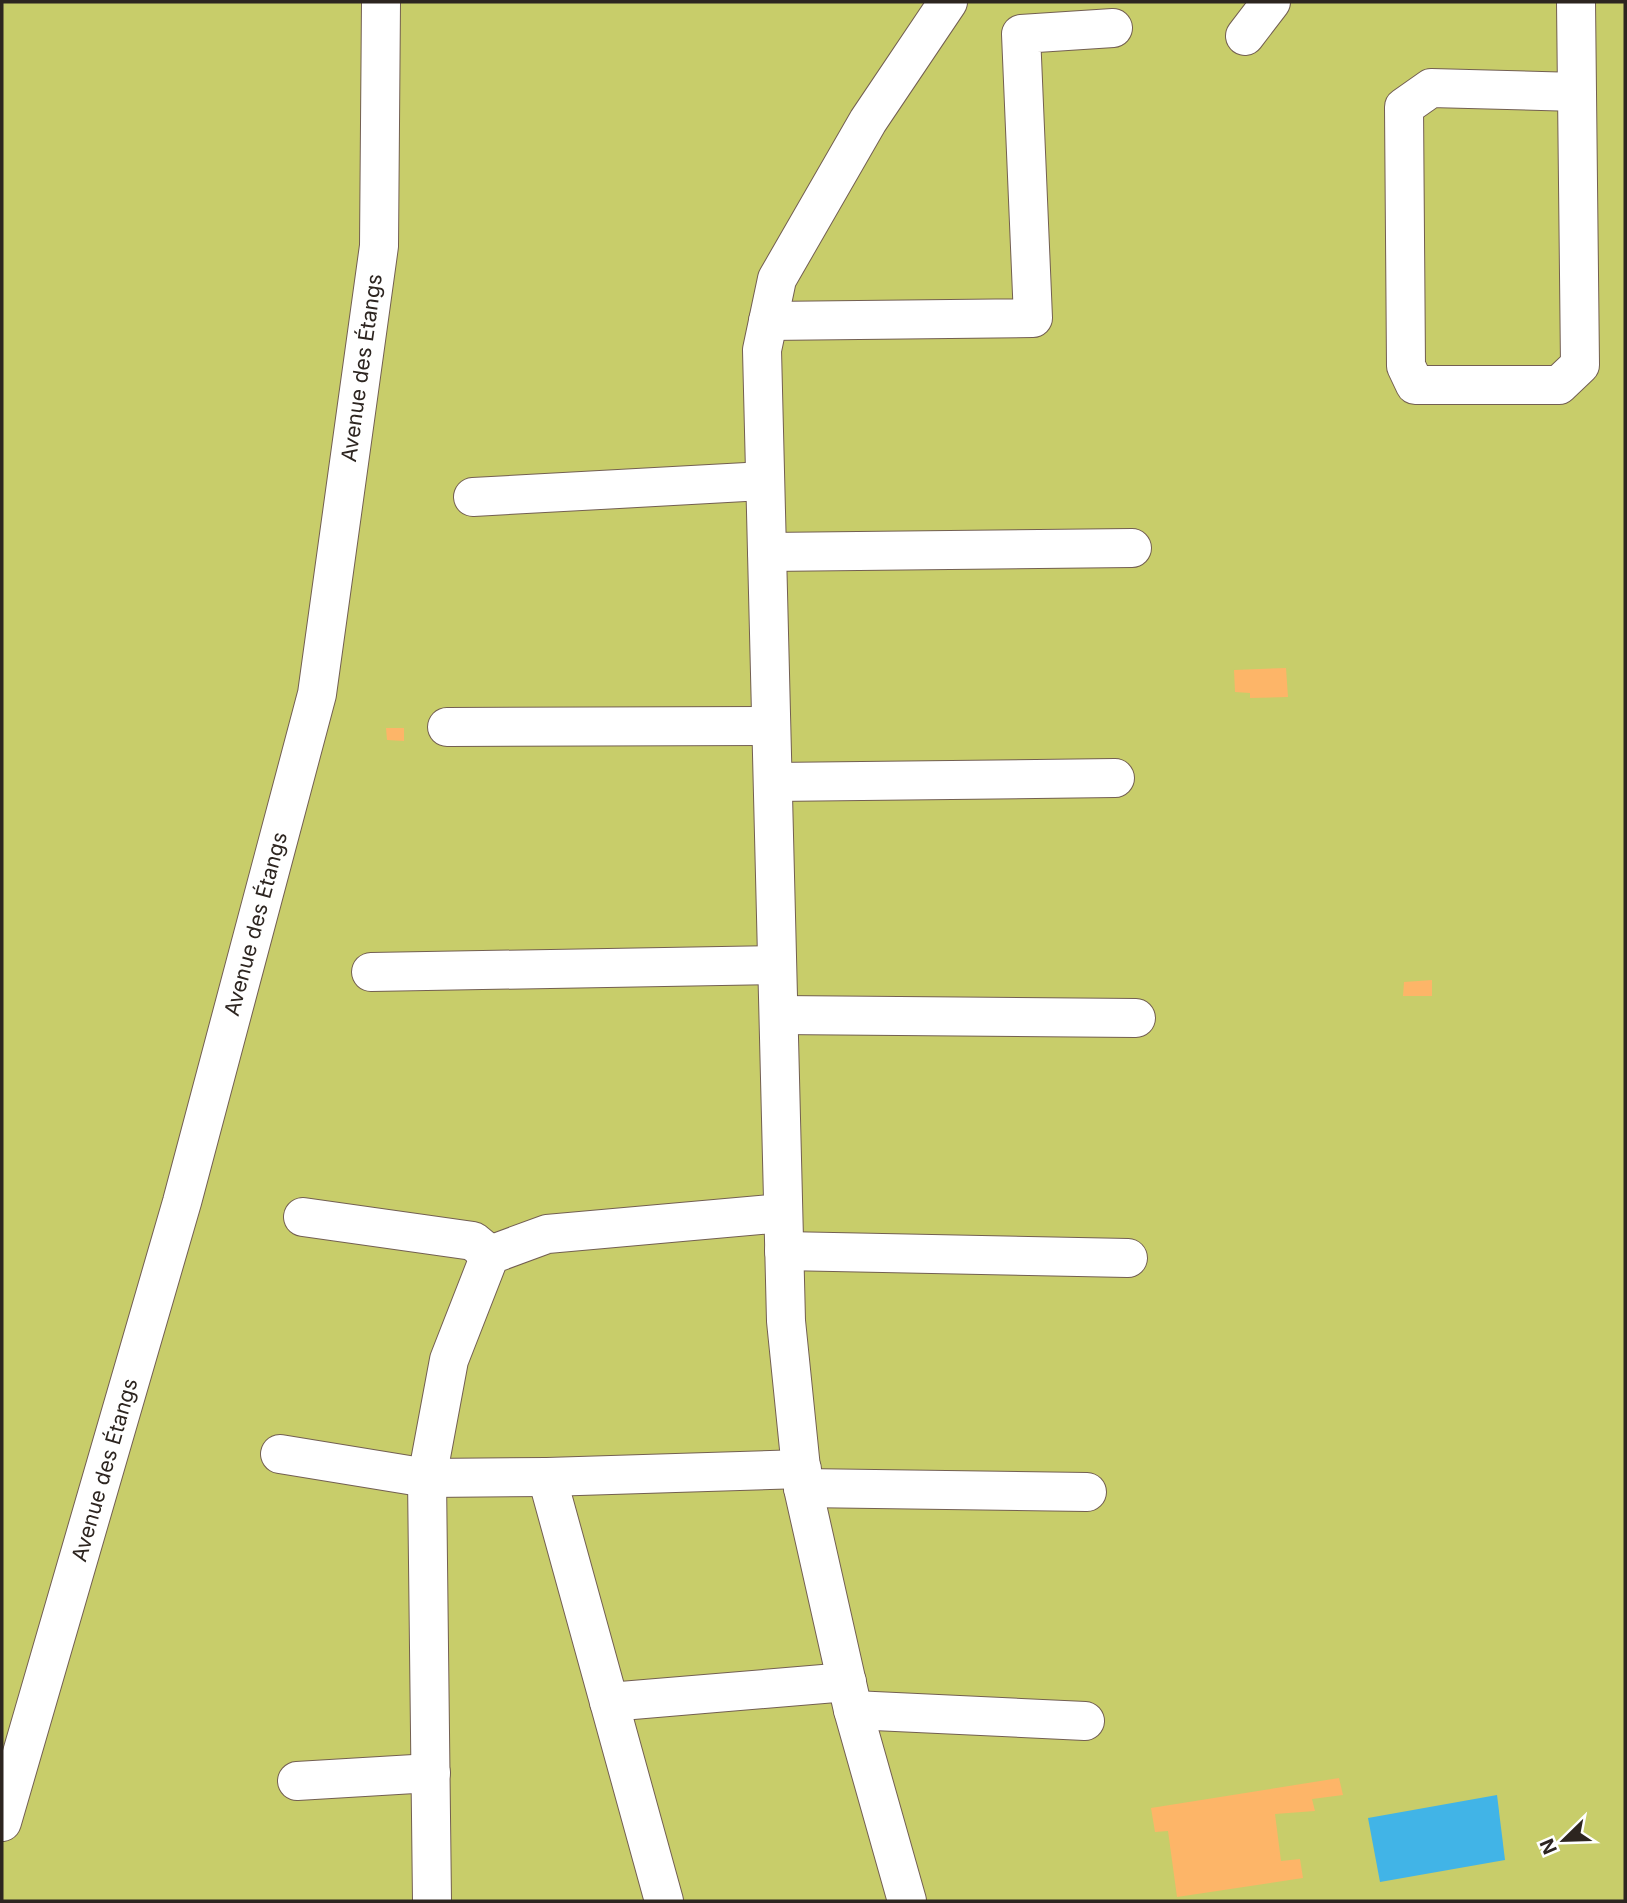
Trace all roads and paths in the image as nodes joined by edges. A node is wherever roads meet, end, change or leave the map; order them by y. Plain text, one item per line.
1 (381, 2) edge
2 (927, 2) edge
3 (948, 2) edge
4 (1271, 2) edge
5 (1576, 2) edge
6 (1113, 28) dead end
7 (1245, 36) dead end
8 (923, 39) junction
9 (1577, 92) junction
10 (768, 321) junction
11 (765, 481) junction
12 (473, 497) dead end
13 (1132, 548) dead end
14 (767, 552) junction
15 (771, 726) junction
16 (447, 727) dead end
17 (1115, 778) dead end
18 (773, 782) junction
19 (777, 965) junction
20 (371, 972) dead end
21 (779, 1015) junction
22 (1136, 1018) dead end
23 (783, 1213) junction
24 (303, 1217) dead end
25 (784, 1251) junction
26 (490, 1255) junction
27 (1128, 1258) dead end
28 (280, 1454) dead end
29 (547, 1477) junction
30 (428, 1478) junction
31 (802, 1478) junction
32 (1087, 1492) dead end
33 (850, 1696) junction
34 (609, 1702) junction
35 (1086, 1721) dead end
36 (431, 1773) junction
37 (297, 1781) dead end
38 (2, 1822) edge
39 (658, 1900) edge
40 (432, 1901) edge
41 (907, 1901) edge

1 - 38 street, Avenue des Étangs
2 - 8 street
3 - 8 street
4 - 7 street
5 - 9 street
6 - 10 street
8 - 10 street
9 - 9 street
10 - 11 street
11 - 12 street
11 - 14 street
13 - 14 street
14 - 15 street
15 - 16 street
15 - 18 street
17 - 18 street
18 - 19 street
19 - 20 street
19 - 21 street
21 - 22 street
21 - 23 street
23 - 25 street
23 - 26 street
24 - 26 street
25 - 27 street
25 - 31 street
26 - 30 street
28 - 30 street
29 - 30 street
29 - 31 street
29 - 34 street
30 - 36 street
31 - 32 street
31 - 33 street
33 - 34 street
33 - 35 street
33 - 41 street
34 - 39 street
36 - 37 street
36 - 40 street

